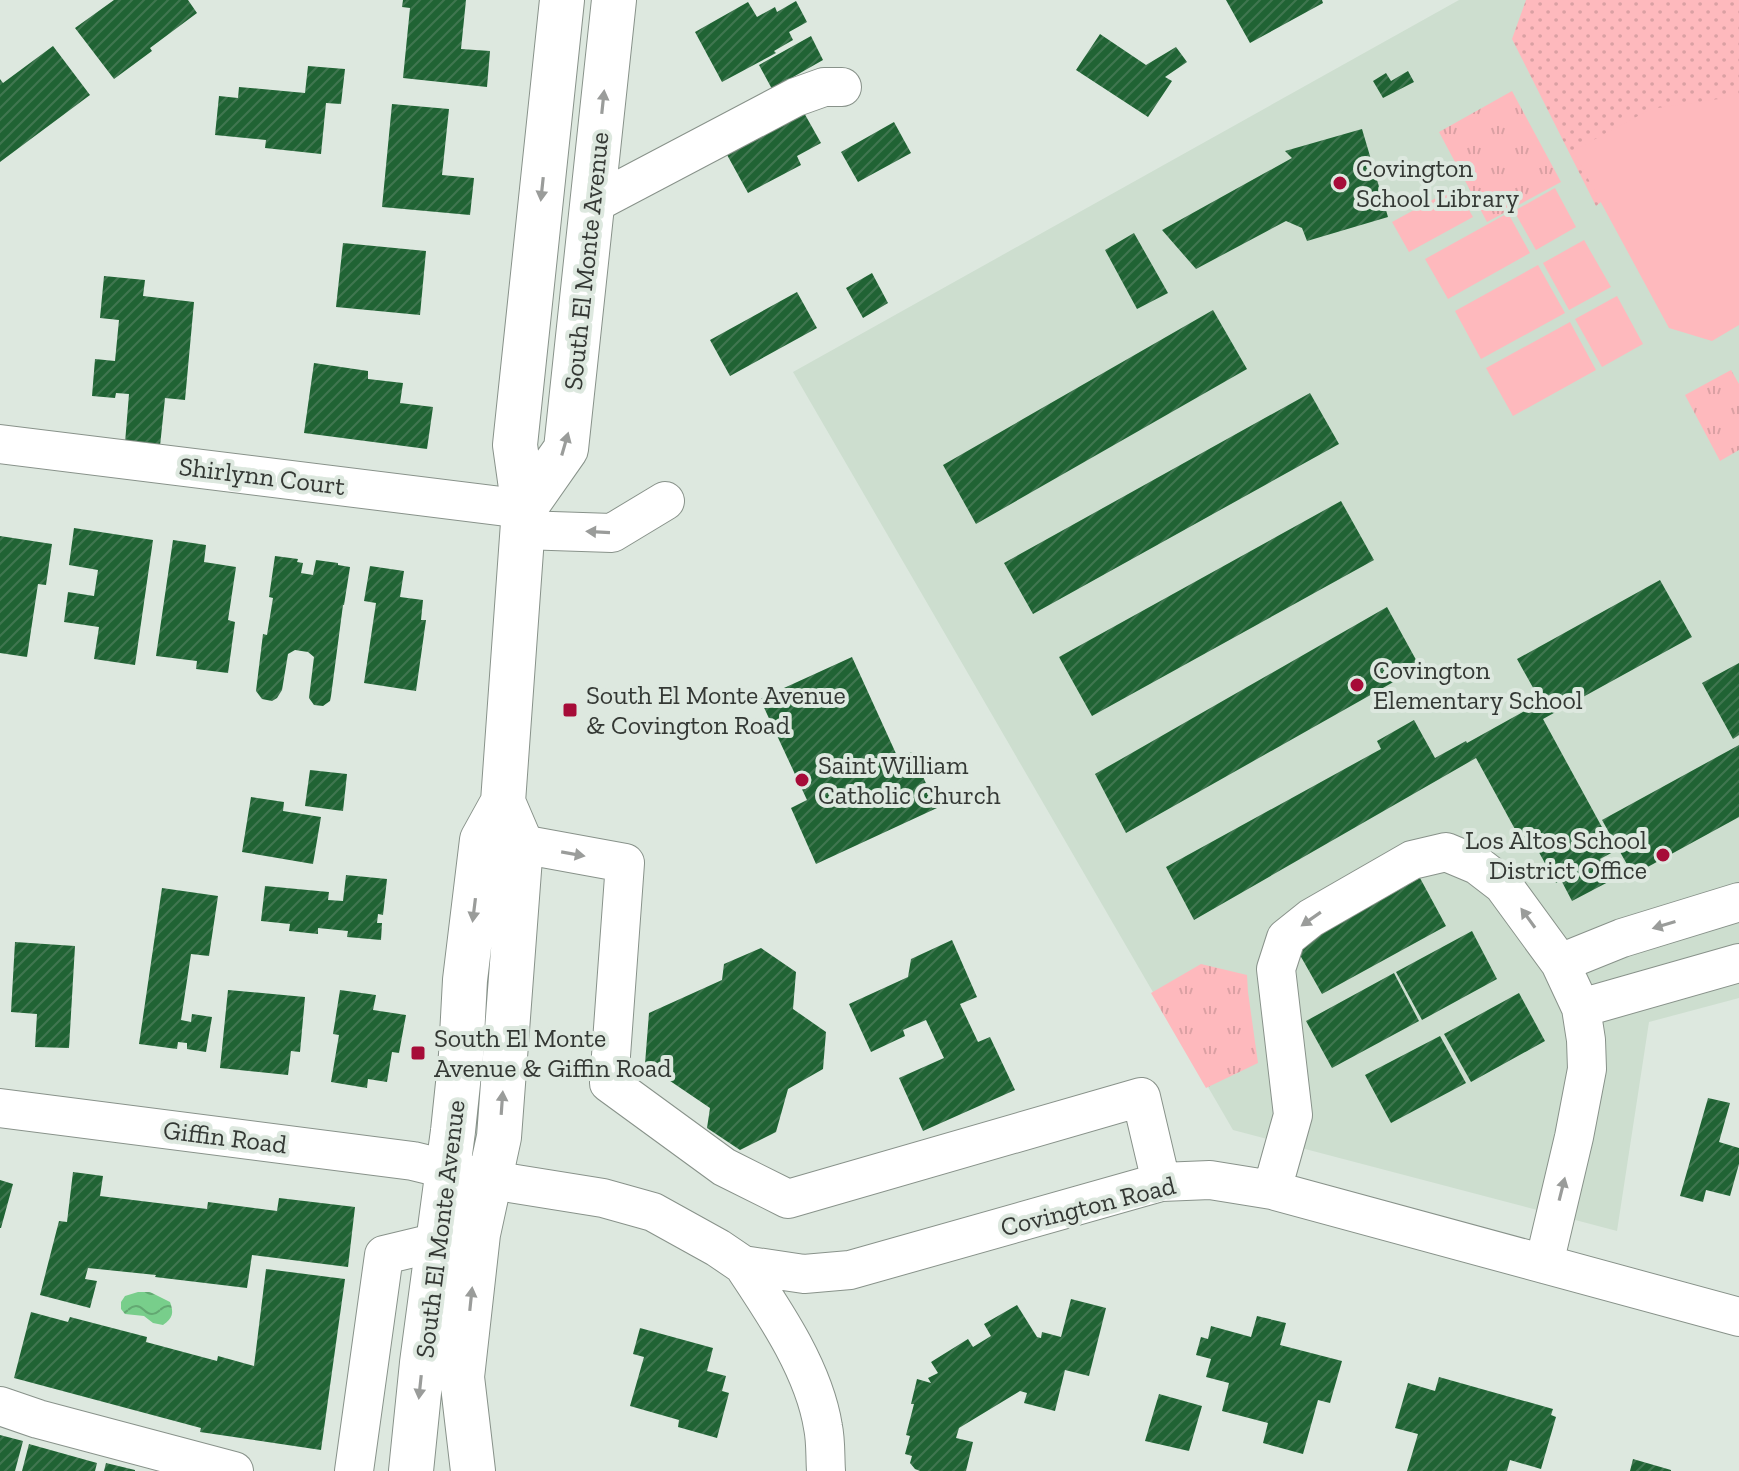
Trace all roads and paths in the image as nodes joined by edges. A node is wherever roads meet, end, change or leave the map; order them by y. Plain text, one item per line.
1 (562, 0) edge
2 (614, 0) edge
3 (842, 87) dead end
4 (593, 204) junction
5 (0, 444) edge
6 (665, 501) dead end
7 (523, 519) junction
8 (502, 842) junction
9 (1739, 902) edge
10 (1560, 963) junction
11 (1739, 963) edge
12 (1581, 1008) junction
13 (0, 1108) edge
14 (448, 1171) junction
15 (491, 1180) junction
16 (1161, 1182) junction
17 (1272, 1190) junction
18 (438, 1242) junction
19 (1544, 1264) junction
20 (743, 1265) junction
21 (1739, 1317) edge
22 (0, 1406) edge
23 (234, 1471) edge
24 (354, 1471) edge
25 (411, 1471) edge
26 (473, 1471) edge
27 (826, 1471) edge

1 -> 7 main road, South El Monte Avenue
4 -> 2 main road, South El Monte Avenue
3 - 4 street
7 -> 4 main road, South El Monte Avenue
5 - 7 street, Shirlynn Court
6 -> 7 street, Shirlynn Court
7 - 8 main road, South El Monte Avenue
8 -> 14 main road, South El Monte Avenue
15 -> 8 main road, South El Monte Avenue
8 -> 16 street
9 -> 10 street
10 - 12 street
10 -> 17 street
11 - 12 street
19 -> 12 street
13 - 14 street, Giffin Road
14 - 15 street, Giffin Road
14 - 18 main road, South El Monte Avenue
15 - 20 street, Covington Road
26 -> 15 main road, South El Monte Avenue
16 - 17 street, Covington Road
16 - 20 street, Covington Road
17 - 19 street, Covington Road
18 - 24 street
18 -> 25 main road, South El Monte Avenue
19 - 21 street, Covington Road
20 - 27 street
22 - 23 street

